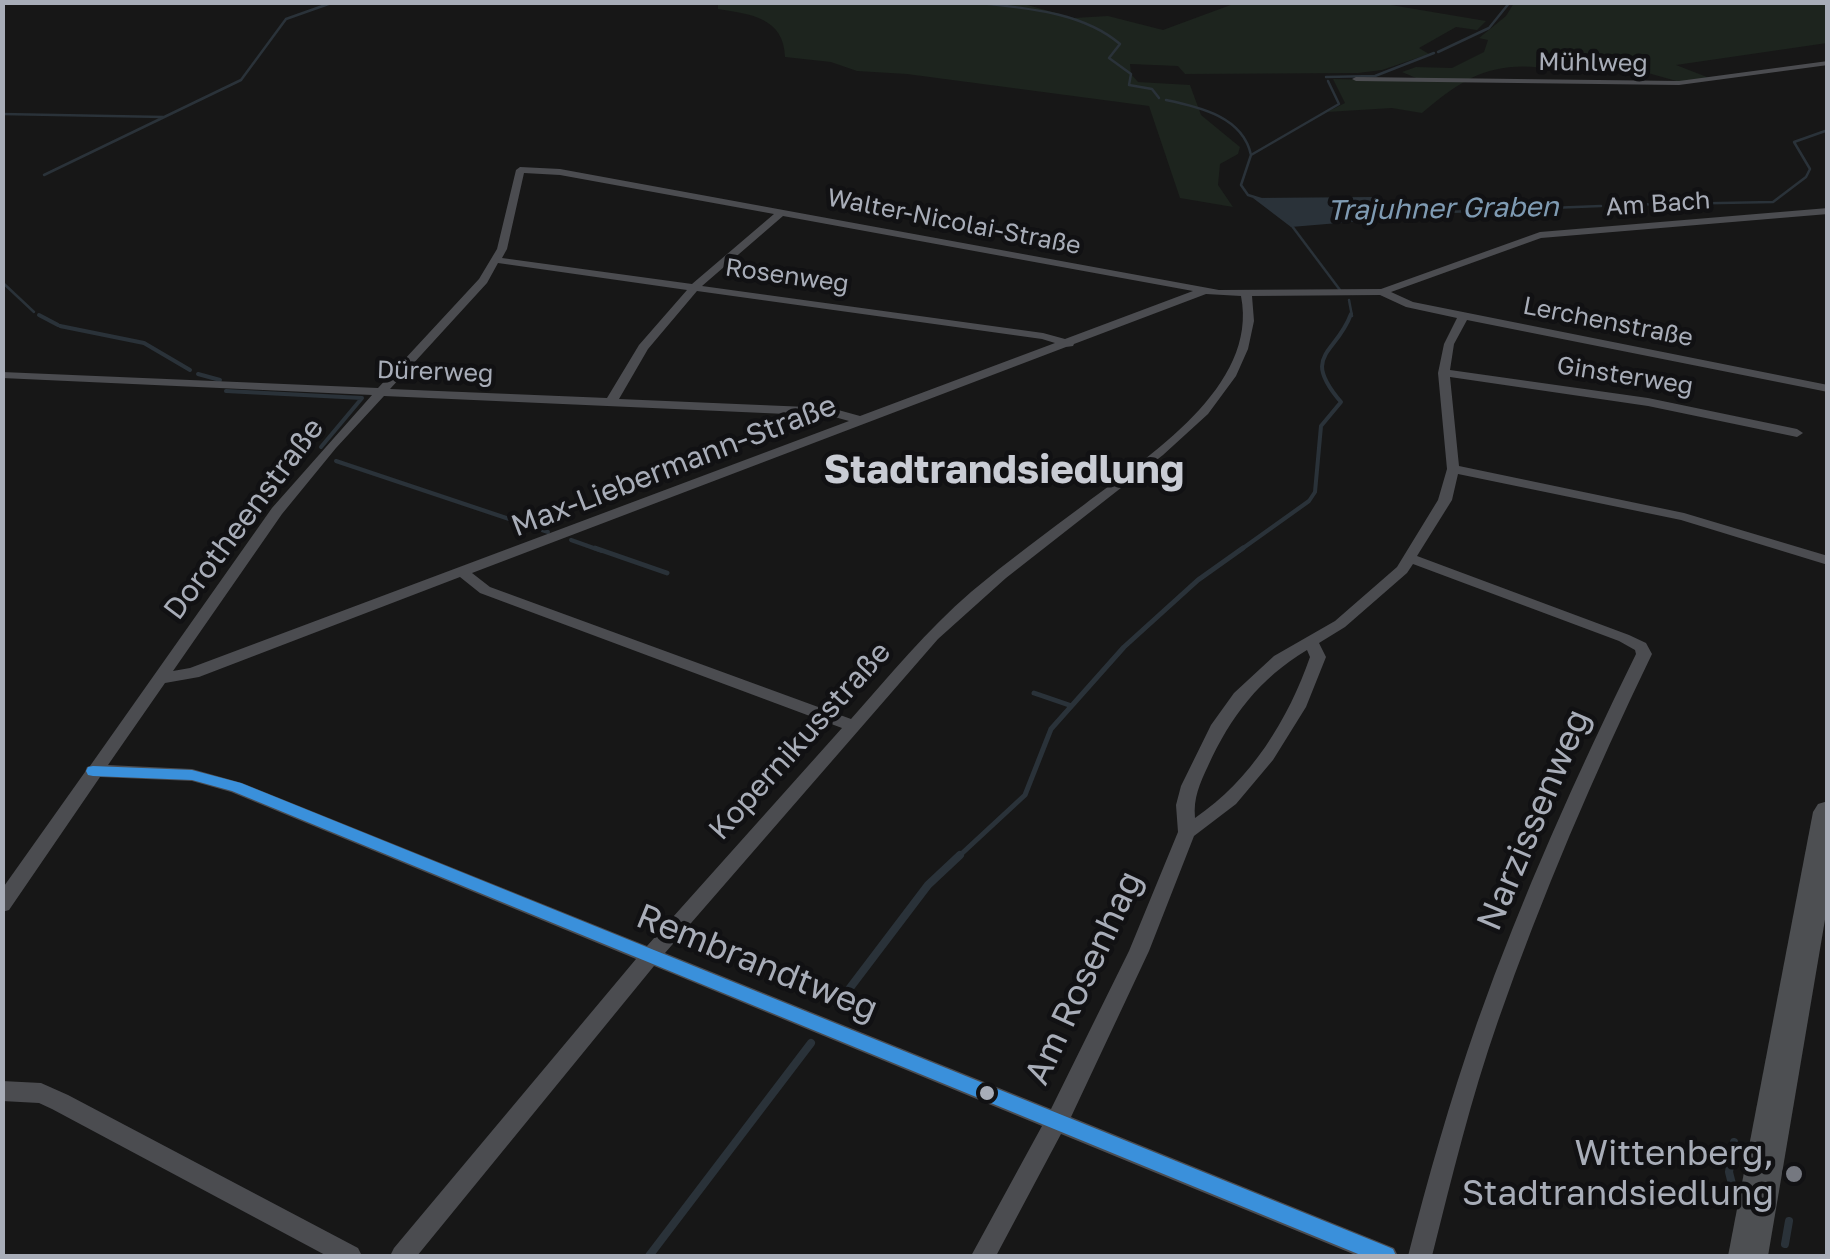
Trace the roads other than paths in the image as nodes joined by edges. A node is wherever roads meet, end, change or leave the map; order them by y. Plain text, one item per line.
1 (1828, 62) edge
2 (1356, 79) dead end
3 (520, 170) joint
4 (1828, 211) edge
5 (782, 212) junction
6 (496, 260) junction
7 (698, 286) junction
8 (1203, 291) junction
9 (1382, 292) junction
10 (1246, 293) junction
11 (1463, 316) junction
12 (1069, 344) junction
13 (1444, 373) junction
14 (2, 376) edge
15 (1828, 388) edge
16 (380, 392) junction
17 (610, 402) junction
18 (864, 421) junction
19 (1796, 433) dead end
20 (1453, 469) junction
21 (1412, 559) junction
22 (1828, 561) edge
23 (464, 573) junction
24 (1311, 641) junction
25 (159, 679) junction
26 (854, 726) junction
27 (93, 772) junction
28 (1828, 812) edge
29 (1187, 832) junction
30 (2, 905) edge
31 (651, 955) junction
32 (2, 1091) edge
33 (1057, 1120) junction
34 (350, 1256) edge
35 (402, 1256) edge
36 (984, 1256) edge
37 (1386, 1256) edge
38 (1420, 1256) edge
39 (1748, 1256) edge

1 - 2 street, Mühlweg
3 - 5 street, Walter-Nicolai-Straße
3 - 6 street, Dorotheenstraße
4 - 9 street, Am Bach
5 - 7 street
5 - 8 street, Walter-Nicolai-Straße
6 - 7 street, Rosenweg
6 - 16 street, Dorotheenstraße
7 - 12 street, Rosenweg
7 - 17 street
8 - 10 street, Walter-Nicolai-Straße
8 - 12 street, Max-Liebermann-Straße
9 - 10 street, Walter-Nicolai-Straße
9 - 11 street, Lerchenstraße
10 - 26 street, Kopernikusstraße
11 - 13 street, Am Rosenhag
11 - 15 street, Lerchenstraße
12 - 18 street, Max-Liebermann-Straße
13 - 19 street, Ginsterweg
13 - 20 street, Am Rosenhag
14 - 16 street, Dürerweg
16 - 17 street, Dürerweg
16 - 25 street, Dorotheenstraße
17 - 18 street, Dürerweg
18 - 23 street, Max-Liebermann-Straße
20 - 21 street, Am Rosenhag
20 - 22 street
21 - 24 street, Am Rosenhag
21 - 38 street, Narzissenweg
23 - 25 street, Max-Liebermann-Straße
23 - 26 street
24 - 29 street, Am Rosenhag
24 - 29 street, Am Rosenhag
25 - 27 street, Dorotheenstraße
26 - 31 street, Kopernikusstraße
27 - 30 street, Dorotheenstraße
27 - 31 street, Rembrandtweg
28 - 39 main road
29 - 33 street, Am Rosenhag
31 - 33 street, Rembrandtweg
31 - 35 street, Kopernikusstraße
32 - 34 street
33 - 36 street, Am Rosenhag
33 - 37 street, Rembrandtweg

